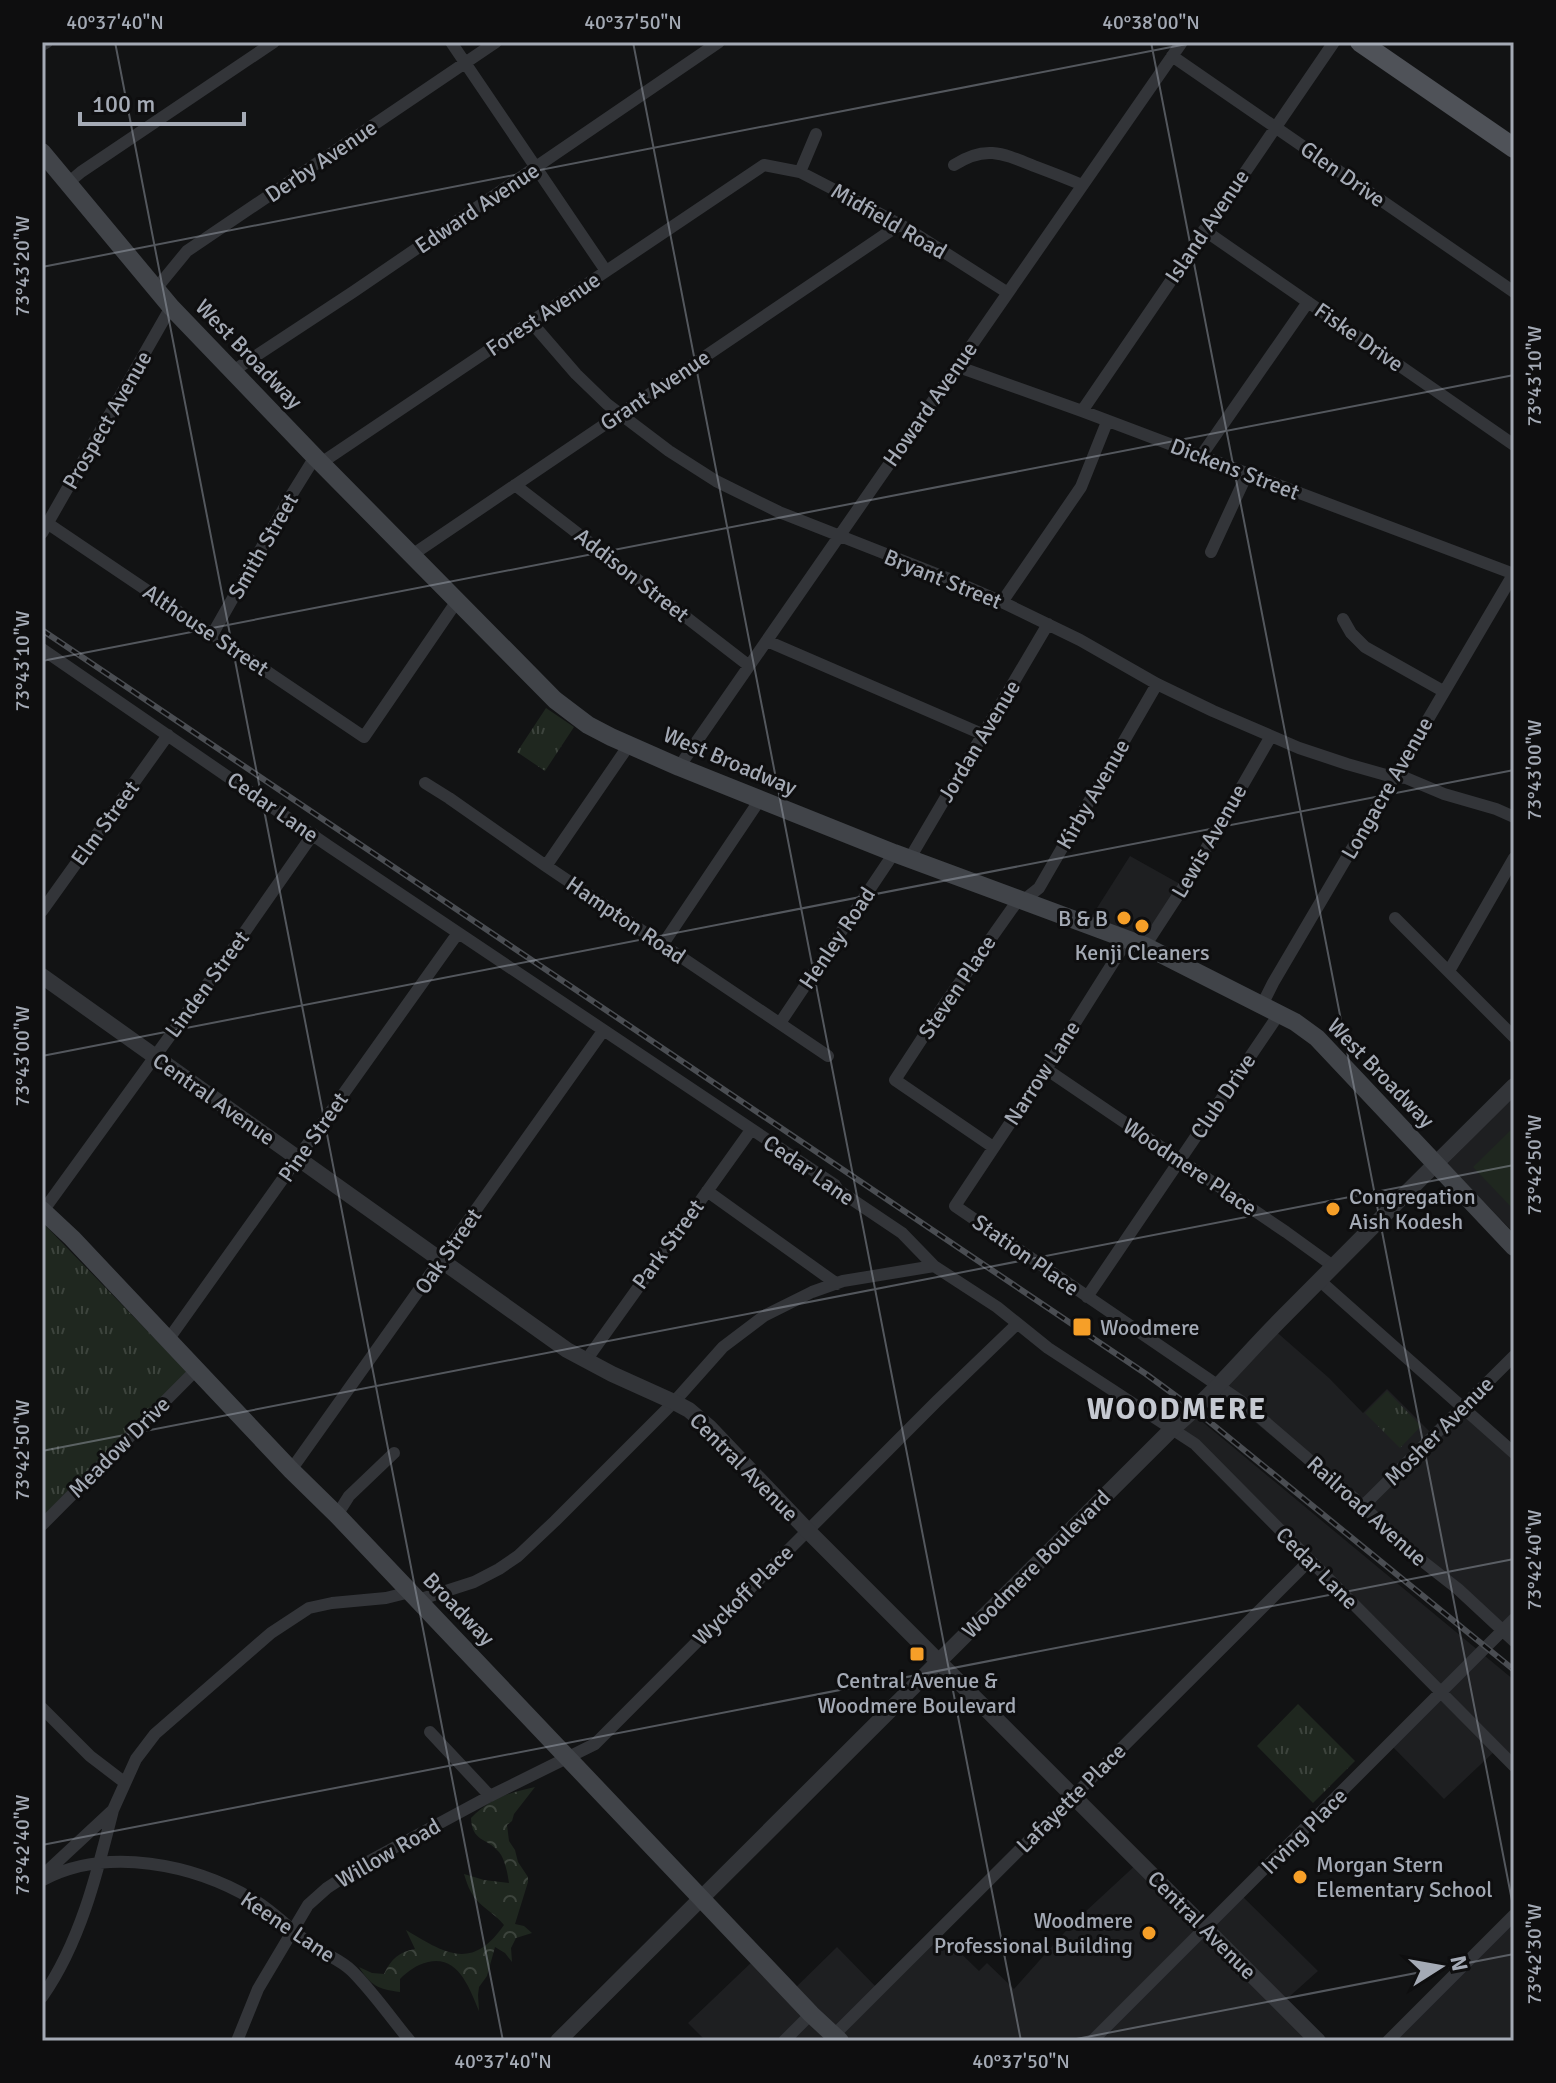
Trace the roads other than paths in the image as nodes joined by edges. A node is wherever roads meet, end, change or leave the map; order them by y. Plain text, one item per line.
1 (47, 42) edge
2 (274, 42) edge
3 (451, 42) edge
4 (496, 42) edge
5 (719, 42) edge
6 (1182, 42) edge
7 (1334, 42) edge
8 (1360, 42) edge
9 (42, 45) edge
10 (1172, 56) junction
11 (465, 63) junction
12 (1276, 127) junction
13 (816, 134) dead end
14 (1514, 148) edge
15 (42, 152) edge
16 (764, 165) joint
17 (954, 165) dead end
18 (536, 168) junction
19 (800, 172) junction
20 (68, 183) junction
21 (1082, 185) junction
22 (899, 225) junction
23 (1204, 230) junction
24 (606, 271) junction
25 (155, 290) junction
26 (1514, 292) edge
27 (1008, 293) junction
28 (1308, 302) junction
29 (171, 307) junction
30 (531, 322) junction
31 (956, 366) junction
32 (233, 371) junction
33 (1082, 411) junction
34 (621, 413) junction
35 (1107, 422) junction
36 (1514, 445) edge
37 (1201, 456) junction
38 (318, 460) junction
39 (1247, 474) junction
40 (515, 485) junction
41 (45, 528) edge
42 (839, 536) junction
43 (1211, 552) dead end
44 (412, 555) junction
45 (1514, 574) edge
46 (457, 601) junction
47 (1002, 602) junction
48 (1343, 619) dead end
49 (1048, 624) junction
50 (212, 635) junction
51 (767, 641) junction
52 (42, 649) edge
53 (748, 665) junction
54 (1157, 684) junction
55 (1443, 691) junction
56 (982, 734) junction
57 (168, 735) junction
58 (1271, 736) junction
59 (629, 745) junction
60 (679, 767) junction
61 (1393, 777) junction
62 (425, 783) dead end
63 (759, 801) junction
64 (1514, 817) edge
65 (313, 834) junction
66 (902, 855) junction
67 (1514, 858) edge
68 (546, 866) junction
69 (1024, 900) junction
70 (42, 911) edge
71 (1395, 918) dead end
72 (458, 933) junction
73 (1137, 942) junction
74 (663, 944) junction
75 (1449, 971) junction
76 (42, 976) edge
77 (1271, 1009) junction
78 (780, 1023) junction
79 (603, 1031) junction
80 (1514, 1037) edge
81 (828, 1056) dead end
82 (154, 1057) junction
83 (1046, 1069) junction
84 (1514, 1086) edge
85 (751, 1130) junction
86 (993, 1147) junction
87 (298, 1159) junction
88 (1179, 1160) junction
89 (1436, 1163) junction
90 (707, 1191) junction
91 (955, 1206) joint
92 (43, 1210) edge
93 (1514, 1247) edge
94 (441, 1261) junction
95 (934, 1266) junction
96 (1333, 1266) junction
97 (1319, 1280) junction
98 (837, 1284) junction
99 (1087, 1297) junction
100 (1017, 1324) junction
101 (168, 1340) junction
102 (1514, 1356) edge
103 (587, 1359) junction
104 (196, 1370) junction
105 (1217, 1386) junction
106 (674, 1402) junction
107 (1463, 1407) junction
108 (1171, 1430) junction
109 (394, 1453) dead end
110 (1514, 1453) edge
111 (291, 1470) junction
112 (1363, 1506) junction
113 (337, 1515) junction
114 (42, 1525) edge
115 (808, 1531) junction
116 (1309, 1561) junction
117 (414, 1596) junction
118 (1514, 1619) edge
119 (1503, 1631) junction
120 (1514, 1641) edge
121 (939, 1661) junction
122 (1442, 1693) junction
123 (42, 1708) edge
124 (56, 1721) junction
125 (42, 1728) edge
126 (430, 1732) dead end
127 (567, 1758) junction
128 (1514, 1766) edge
129 (124, 1782) junction
130 (490, 1796) junction
131 (1073, 1796) junction
132 (113, 1810) junction
133 (100, 1864) junction
134 (42, 1878) edge
135 (701, 1899) junction
136 (1514, 1915) edge
137 (1205, 1929) junction
138 (293, 1930) junction
139 (42, 1997) edge
140 (811, 2014) junction
141 (836, 2038) edge
142 (237, 2041) edge
143 (410, 2041) edge
144 (558, 2041) edge
145 (784, 2041) edge
146 (1092, 2041) edge
147 (1318, 2041) edge
148 (1388, 2041) edge

1 - 9 street
2 - 20 street
3 - 11 street
4 - 11 street, Derby Avenue
5 - 18 street, Edward Avenue
6 - 10 street, Howard Avenue
7 - 12 street, Island Avenue
8 - 14 main road
10 - 12 street, Glen Drive
10 - 21 street, Howard Avenue
11 - 18 street
11 - 25 street, Derby Avenue
12 - 23 street, Island Avenue
12 - 26 street, Glen Drive
13 - 19 street
15 - 20 main road, West Broadway
16 - 19 street, Midfield Road
16 - 24 street, Forest Avenue
17 - 21 street
18 - 24 street
18 - 32 street, Edward Avenue
19 - 22 street, Midfield Road
20 - 25 main road, West Broadway
21 - 27 street, Howard Avenue
22 - 27 street, Midfield Road
22 - 34 street, Grant Avenue
23 - 28 street, Fiske Drive
23 - 33 street, Island Avenue
24 - 30 street, Forest Avenue
25 - 29 main road, West Broadway
27 - 31 street, Howard Avenue
28 - 36 street, Fiske Drive
28 - 37 street
29 - 32 main road, West Broadway
29 - 41 street, Prospect Avenue
30 - 34 street, Bryant Street
30 - 38 street, Forest Avenue
31 - 33 street, Dickens Street
31 - 42 street, Howard Avenue
32 - 38 main road, West Broadway
33 - 35 street, Dickens Street
34 - 40 street, Grant Avenue
34 - 42 street, Bryant Street
35 - 37 street, Dickens Street
35 - 47 street
37 - 39 street, Dickens Street
38 - 44 main road, West Broadway
38 - 50 street, Smith Street
39 - 43 street
39 - 45 street, Dickens Street
40 - 44 street, Grant Avenue
40 - 53 street, Addison Street
41 - 50 street, Althouse Street
42 - 47 street, Bryant Street
42 - 51 street, Howard Avenue
44 - 46 main road, West Broadway
45 - 55 street, Longacre Avenue
46 - 50 street, Althouse Street
46 - 59 main road, West Broadway
47 - 49 street, Bryant Street
48 - 55 street
49 - 54 street, Bryant Street
49 - 56 street, Jordan Avenue
51 - 53 street, Howard Avenue
51 - 56 street
52 - 57 street, Cedar Lane
53 - 60 street, Howard Avenue
54 - 58 street, Bryant Street
54 - 69 street, Kirby Avenue
55 - 61 street, Longacre Avenue
56 - 66 street, Jordan Avenue
57 - 65 street, Cedar Lane
57 - 70 street, Elm Street
58 - 61 street, Bryant Street
58 - 73 street, Lewis Avenue
59 - 60 main road, West Broadway
59 - 68 street
60 - 63 main road, West Broadway
61 - 64 street, Bryant Street
61 - 77 street, Longacre Avenue
62 - 68 street, Hampton Road
63 - 66 main road, West Broadway
63 - 74 street
65 - 72 street, Cedar Lane
65 - 82 street, Linden Street
66 - 69 main road, West Broadway
66 - 78 street, Henley Road
67 - 75 street
68 - 74 street, Hampton Road
69 - 73 main road, West Broadway
69 - 86 street, Steven Place
71 - 75 street
72 - 79 street, Cedar Lane
72 - 87 street, Pine Street
73 - 77 main road, West Broadway
73 - 83 street, Narrow Lane
74 - 78 street, Hampton Road
75 - 80 street
76 - 82 street, Central Avenue
77 - 88 street, Club Drive
77 - 89 main road, West Broadway
78 - 81 street, Hampton Road
79 - 85 street, Cedar Lane
79 - 94 street, Oak Street
82 - 87 street, Central Avenue
82 - 92 street, Linden Street
83 - 86 street, Narrow Lane
83 - 88 street, Woodmere Place
84 - 89 street, Woodmere Boulevard
85 - 90 street, Park Street
85 - 95 street, Cedar Lane
86 - 91 street, Narrow Lane
87 - 94 street, Central Avenue
87 - 101 street, Pine Street
88 - 96 street, Woodmere Place
88 - 99 street, Club Drive
89 - 93 main road, West Broadway
89 - 96 street, Woodmere Boulevard
90 - 98 street
90 - 103 street, Park Street
91 - 99 street, Station Place
92 - 101 main road, Broadway
94 - 103 street, Central Avenue
94 - 111 street, Oak Street
95 - 98 street
95 - 100 street, Cedar Lane
96 - 97 street, Woodmere Boulevard
97 - 105 street, Woodmere Boulevard
97 - 107 street
98 - 106 street
99 - 105 street, Station Place
100 - 108 street, Cedar Lane
100 - 115 street, Wyckoff Place
101 - 104 main road, Broadway
102 - 107 street, Mosher Avenue
103 - 106 street, Central Avenue
104 - 111 main road, Broadway
104 - 114 street, Meadow Drive
105 - 108 street, Woodmere Boulevard
105 - 112 street, Railroad Avenue
106 - 115 street, Central Avenue
106 - 117 street
107 - 110 street
107 - 112 street, Mosher Avenue
108 - 116 street, Cedar Lane
108 - 121 street, Woodmere Boulevard
109 - 113 street
111 - 113 main road, Broadway
112 - 119 street, Railroad Avenue
113 - 117 main road, Broadway
115 - 121 street, Central Avenue
115 - 127 street, Wyckoff Place
116 - 122 street, Cedar Lane
116 - 131 street, Lafayette Place
117 - 127 main road, Broadway
117 - 129 street
118 - 119 street, Irving Place
119 - 120 street, Railroad Avenue
119 - 122 street, Irving Place
121 - 131 street, Central Avenue
121 - 135 street, Woodmere Boulevard
122 - 128 street, Cedar Lane
122 - 137 street, Irving Place
123 - 124 street
124 - 125 street
124 - 129 street
126 - 130 street
127 - 130 street, Willow Road
127 - 135 main road, Broadway
129 - 132 street
130 - 138 street, Willow Road
131 - 137 street, Central Avenue
131 - 141 street, Lafayette Place
132 - 133 street
132 - 134 street
133 - 134 street, Keene Lane
133 - 138 street, Keene Lane
133 - 139 street
135 - 140 main road, Broadway
135 - 144 street, Woodmere Boulevard
136 - 148 street
137 - 146 street, Irving Place
137 - 147 street, Central Avenue
138 - 142 street, Willow Road
138 - 143 street, Keene Lane
140 - 141 main road, Broadway
140 - 145 street

